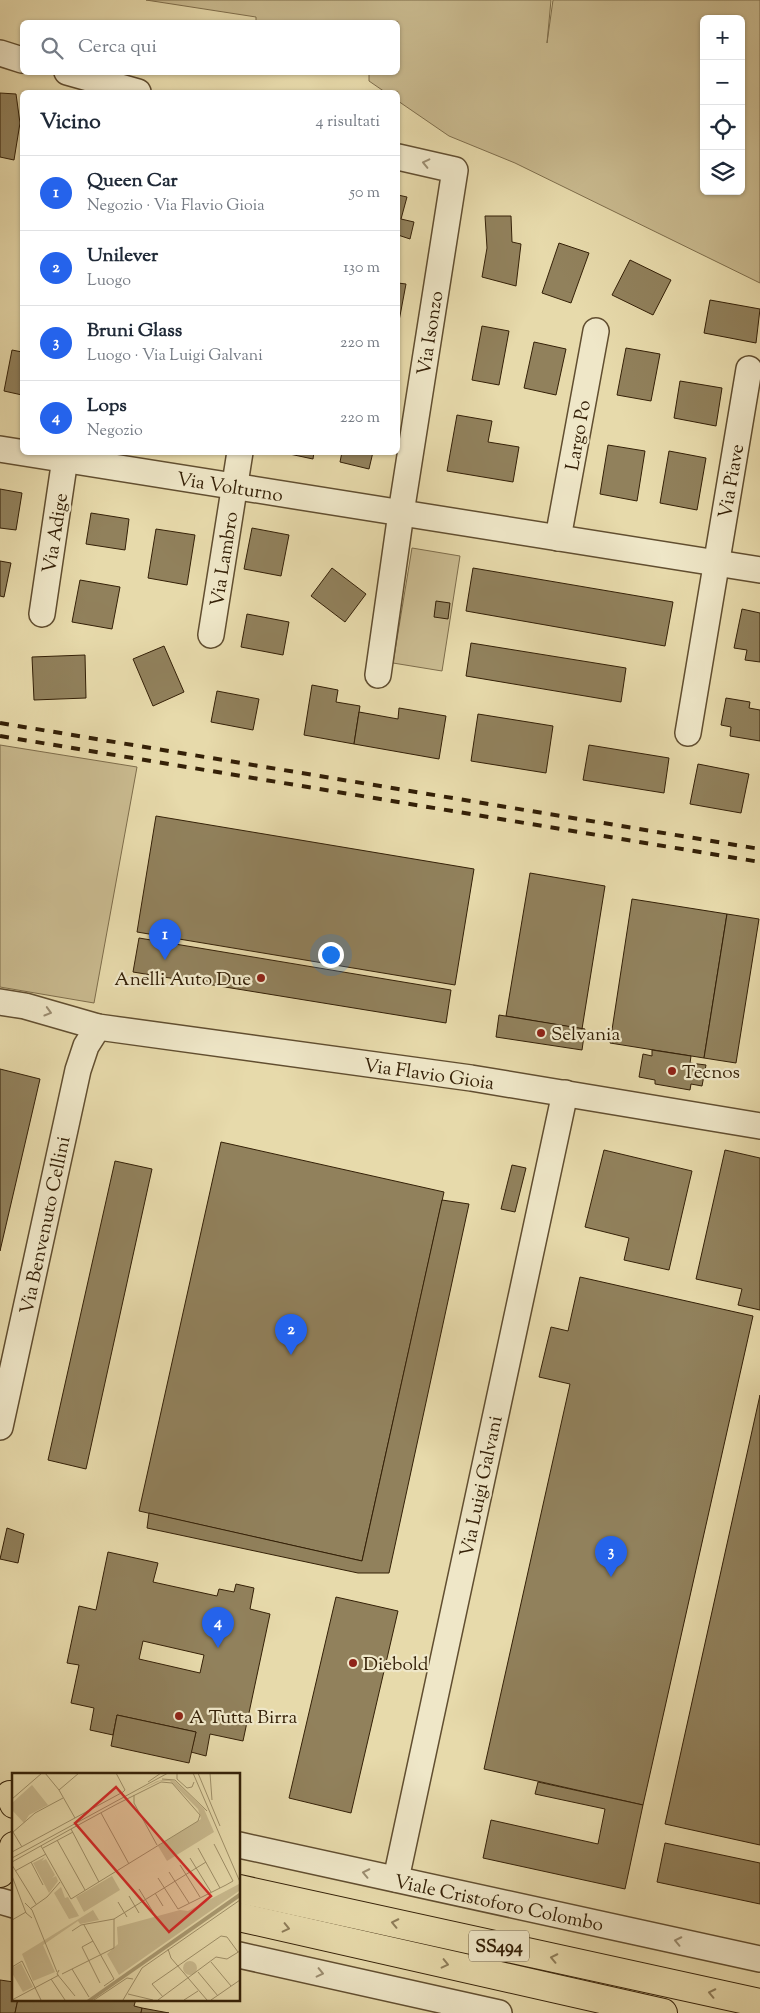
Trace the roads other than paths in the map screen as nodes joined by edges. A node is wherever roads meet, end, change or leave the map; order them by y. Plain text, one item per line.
1 (0, 53) edge
2 (20, 59) edge
3 (76, 75) edge
4 (123, 90) edge
5 (400, 157) edge
6 (596, 331) dead end
7 (749, 369) dead end
8 (0, 449) edge
9 (20, 451) edge
10 (239, 455) edge
11 (66, 456) edge
12 (234, 486) junction
13 (401, 513) junction
14 (558, 538) junction
15 (716, 564) junction
16 (760, 570) edge
17 (42, 614) dead end
18 (211, 635) dead end
19 (378, 675) dead end
20 (688, 733) dead end
21 (0, 1002) edge
22 (98, 1026) junction
23 (565, 1093) junction
24 (760, 1126) edge
25 (0, 1426) edge
26 (240, 1845) edge
27 (396, 1879) junction
28 (240, 1889) edge
29 (240, 1917) edge
30 (240, 1955) edge
31 (760, 1959) edge
32 (760, 2004) edge
33 (499, 2013) edge
34 (663, 2013) edge

1 - 2 street
3 - 4 street
13 -> 5 street, Via Isonzo
6 - 14 street, Largo Po
7 - 15 street, Via Piave
8 - 9 street, Via Volturno
10 - 12 street, Via Lambro
11 - 12 street, Via Volturno
11 - 17 street, Via Adige
12 - 13 street, Via Volturno
12 - 18 street, Via Lambro
13 - 14 street
13 - 19 street, Via Isonzo
14 - 15 street
15 - 16 street
15 - 20 street, Via Piave
21 -> 22 street, Via Flavio Gioia
22 - 23 street, Via Flavio Gioia
22 - 25 street, Via Benvenuto Cellini
23 - 24 street, Via Flavio Gioia
23 - 27 street, Via Luigi Galvani
27 -> 26 street, Viale Cristoforo Colombo
31 -> 27 street, Viale Cristoforo Colombo
32 -> 28 main road, SS494
29 -> 34 main road, SS494
30 -> 33 street

